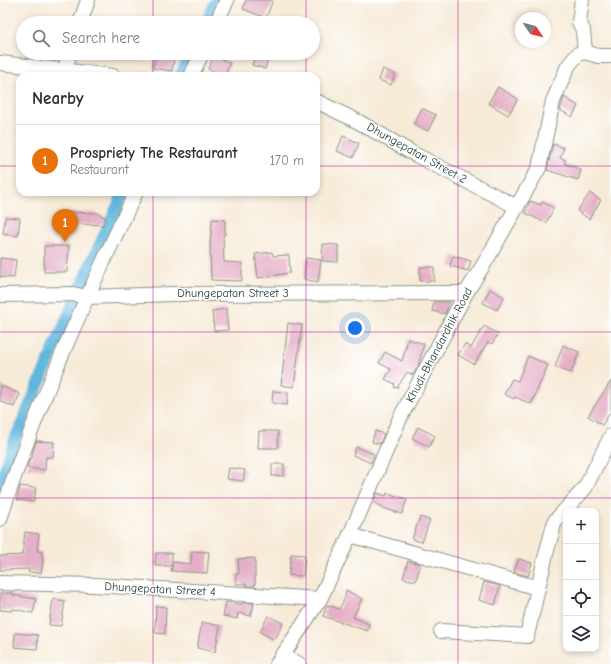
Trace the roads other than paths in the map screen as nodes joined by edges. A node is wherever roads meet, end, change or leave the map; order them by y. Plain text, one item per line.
1 (88, 0) edge
2 (227, 0) edge
3 (582, 0) edge
4 (82, 16) edge
5 (219, 16) edge
6 (585, 52) junction
7 (611, 56) edge
8 (68, 60) edge
9 (199, 60) edge
10 (0, 63) edge
11 (64, 71) junction
12 (74, 72) edge
13 (193, 72) edge
14 (320, 103) edge
15 (134, 196) edge
16 (517, 207) junction
17 (466, 293) junction
18 (0, 295) edge
19 (87, 297) junction
20 (611, 436) edge
21 (0, 520) edge
22 (350, 536) junction
23 (0, 582) edge
24 (538, 588) junction
25 (320, 599) junction
26 (441, 631) dead end
27 (280, 660) edge
28 (299, 664) edge

1 - 4 street
2 - 5 street
3 - 6 street
6 - 7 street
6 - 16 street, Khudi-Bhandardhik Road
8 - 11 street
9 - 13 street
10 - 11 street
11 - 12 street
14 - 16 street, Dhungepatan Street 2
15 - 19 street
16 - 17 street, Khudi-Bhandardhik Road
17 - 19 street, Dhungepatan Street 3
17 - 22 street, Khudi-Bhandardhik Road
18 - 19 street, Dhungepatan Street 3
19 - 21 street
20 - 24 street
22 - 24 street
22 - 25 street, Khudi-Bhandardhik Road
23 - 25 street, Dhungepatan Street 4
24 - 26 street
25 - 27 street, Khudi-Bhandardhik Road
27 - 28 street

